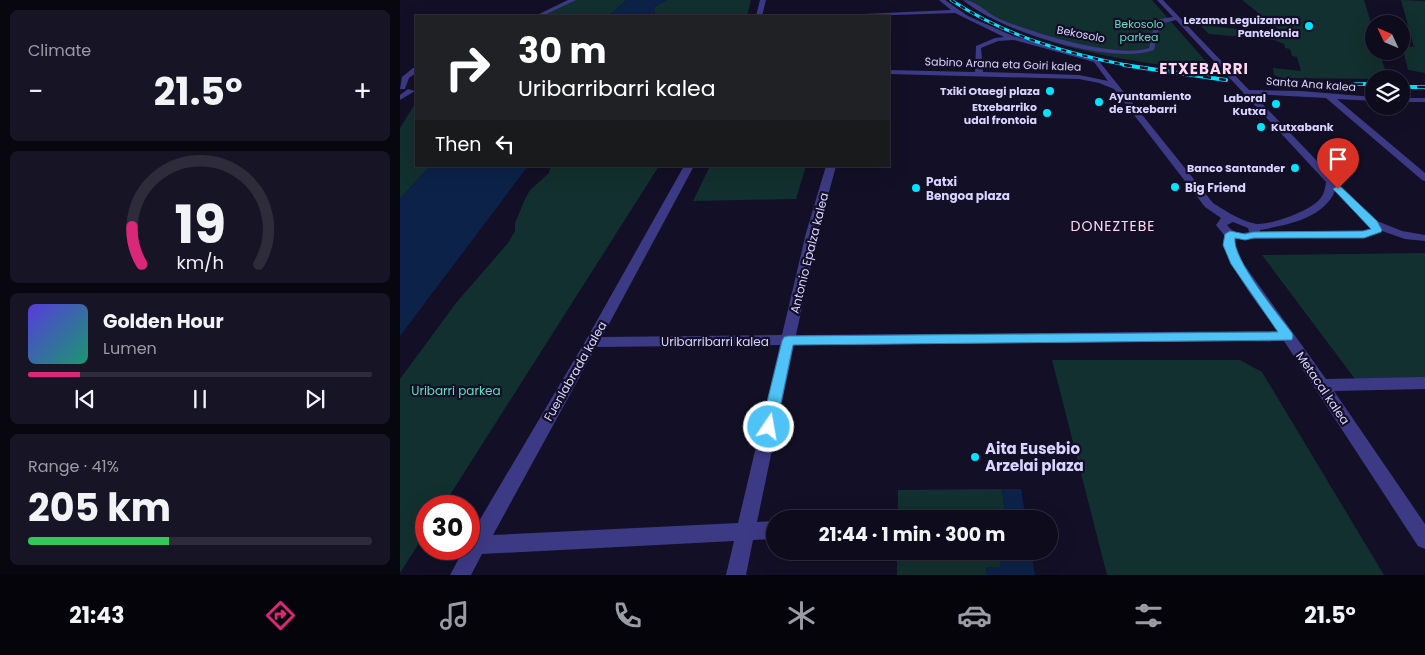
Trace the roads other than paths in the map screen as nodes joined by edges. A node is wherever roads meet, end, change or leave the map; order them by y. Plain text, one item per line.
1 (574, 0) edge
2 (763, 0) edge
3 (942, 0) edge
4 (966, 0) edge
5 (1160, 0) edge
6 (955, 12) junction
7 (540, 15) edge
8 (759, 15) edge
9 (887, 15) edge
10 (1177, 18) junction
11 (998, 35) junction
12 (415, 71) edge
13 (890, 72) edge
14 (979, 74) junction
15 (401, 87) edge
16 (1116, 87) junction
17 (414, 91) edge
18 (1248, 92) junction
19 (1328, 96) junction
20 (400, 98) edge
21 (1365, 98) edge
22 (1410, 100) edge
23 (1425, 100) edge
24 (688, 167) edge
25 (831, 167) edge
26 (1425, 178) edge
27 (1331, 182) junction
28 (1373, 224) junction
29 (1230, 227) junction
30 (1254, 232) junction
31 (1364, 234) junction
32 (1420, 238) edge
33 (1287, 336) junction
34 (788, 341) junction
35 (592, 342) junction
36 (1425, 383) edge
37 (1321, 385) junction
38 (766, 531) edge
39 (745, 532) junction
40 (480, 538) edge
41 (1425, 540) edge
42 (480, 545) edge
43 (468, 560) edge
44 (460, 575) edge
45 (736, 575) edge

1 - 7 street
2 - 8 street
3 - 6 street
4 - 10 street, Bekosolo
5 - 10 street
6 - 9 street
6 - 11 street
10 - 18 street
11 - 14 street
11 - 16 street
12 - 15 street
13 - 14 street, Sabino Arana eta Goiri kalea
14 - 16 street, Sabino Arana eta Goiri kalea
15 - 17 street
16 - 29 street
17 - 20 street
18 - 19 street, Santa Ana kalea
18 - 27 street
19 - 21 street, Santa Ana kalea
19 - 26 street
22 - 23 street
24 - 35 street, Fuenlabrada kalea
25 - 34 street, Antonio Epalza kalea
27 - 28 street
27 - 30 street
28 - 31 street
28 - 32 street
29 - 30 street
29 - 30 street
29 - 33 street, Metacal kalea
30 - 31 street
31 - 32 street
33 - 34 street, Uribarribarri kalea
33 - 37 street, Metacal kalea
34 - 35 street, Uribarribarri kalea
34 - 39 street, Antonio Epalza kalea
35 - 40 street, Fuenlabrada kalea
36 - 37 street
37 - 41 street, Metacal kalea
38 - 39 street
39 - 42 street
39 - 45 street, Antonio Epalza kalea
43 - 44 street, Fuenlabrada kalea

